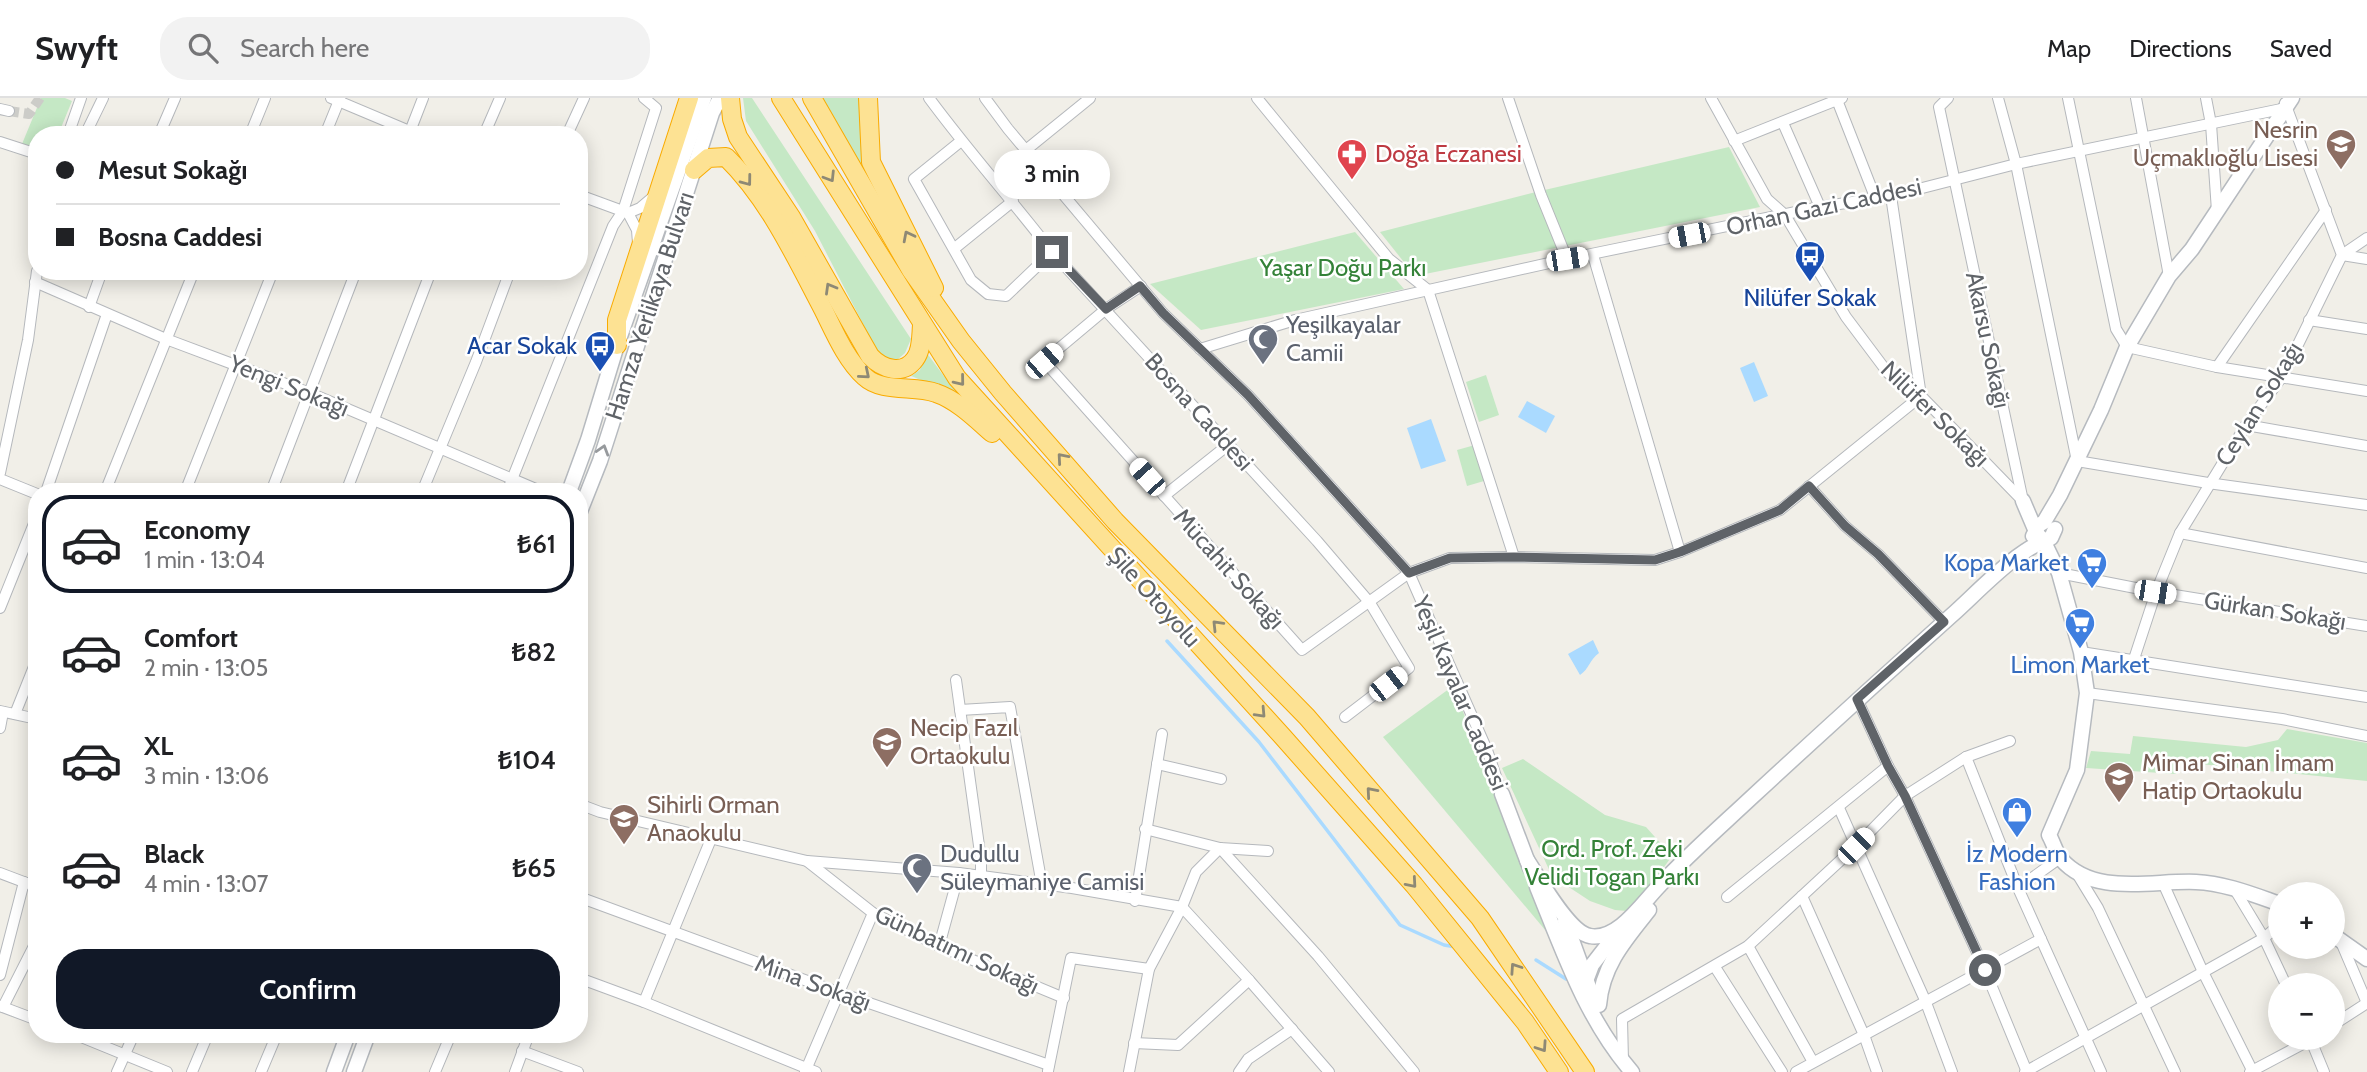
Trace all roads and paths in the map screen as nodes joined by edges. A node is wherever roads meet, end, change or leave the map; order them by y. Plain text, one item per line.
1 (81, 98) edge
2 (103, 98) edge
3 (175, 98) edge
4 (265, 98) edge
5 (422, 98) edge
6 (500, 98) edge
7 (584, 98) edge
8 (645, 98) edge
9 (690, 98) edge
10 (704, 98) edge
11 (720, 98) edge
12 (730, 98) edge
13 (781, 98) edge
14 (811, 98) edge
15 (868, 98) edge
16 (929, 98) edge
17 (985, 98) edge
18 (1090, 98) edge
19 (1257, 98) edge
20 (1508, 98) edge
21 (1712, 98) edge
22 (1948, 98) edge
23 (1998, 98) edge
24 (2068, 98) edge
25 (2136, 98) edge
26 (2206, 98) edge
27 (336, 99) edge
28 (1840, 99) edge
29 (2287, 101) edge
30 (1783, 123) junction
31 (2211, 124) junction
32 (71, 126) edge
33 (89, 126) edge
34 (163, 126) edge
35 (254, 126) edge
36 (328, 126) edge
37 (396, 126) edge
38 (414, 126) edge
39 (488, 126) edge
40 (571, 126) edge
41 (2144, 137) junction
42 (961, 141) junction
43 (1734, 141) junction
44 (0, 142) edge
45 (1026, 150) junction
46 (28, 151) edge
47 (2079, 152) junction
48 (2016, 164) junction
49 (694, 170) junction
50 (1953, 179) junction
51 (660, 189) junction
52 (1891, 196) junction
53 (1875, 197) junction
54 (588, 198) edge
55 (1013, 201) junction
56 (1820, 207) junction
57 (2326, 210) junction
58 (2217, 211) junction
59 (626, 212) junction
60 (1785, 215) junction
61 (2367, 238) edge
62 (955, 248) junction
63 (1052, 252) junction
64 (1593, 255) junction
65 (2342, 255) junction
66 (637, 257) junction
67 (1567, 259) junction
68 (2367, 259) edge
69 (2169, 275) junction
70 (36, 280) edge
71 (41, 280) edge
72 (100, 280) edge
73 (190, 280) edge
74 (269, 280) edge
75 (353, 280) edge
76 (428, 280) edge
77 (507, 280) edge
78 (1140, 286) junction
79 (1427, 290) junction
80 (89, 307) junction
81 (1106, 309) junction
82 (107, 314) junction
83 (2309, 320) junction
84 (922, 325) junction
85 (2367, 329) edge
86 (166, 339) junction
87 (961, 341) junction
88 (617, 345) junction
89 (2127, 347) junction
90 (1200, 349) junction
91 (236, 365) junction
92 (2217, 367) junction
93 (2282, 377) junction
94 (2367, 391) edge
95 (310, 393) junction
96 (1921, 396) junction
97 (5, 418) edge
98 (374, 421) junction
99 (2246, 425) junction
100 (1228, 444) junction
101 (2367, 446) edge
102 (439, 449) junction
103 (2077, 461) junction
104 (0, 473) edge
105 (0, 479) edge
106 (512, 479) junction
107 (49, 483) edge
108 (109, 483) edge
109 (189, 483) edge
110 (275, 483) edge
111 (350, 483) edge
112 (426, 483) edge
113 (510, 483) edge
114 (522, 483) edge
115 (572, 483) edge
116 (2208, 483) junction
117 (1809, 486) junction
118 (28, 490) edge
119 (588, 490) edge
120 (1058, 492) junction
121 (1164, 496) junction
122 (2023, 501) junction
123 (2367, 505) edge
124 (2045, 530) junction
125 (2179, 533) junction
126 (28, 538) edge
127 (1680, 552) junction
128 (1514, 557) junction
129 (2367, 568) edge
130 (1409, 573) junction
131 (2059, 573) junction
132 (2155, 592) junction
133 (1370, 603) junction
134 (0, 608) edge
135 (1944, 622) junction
136 (2367, 626) edge
137 (2081, 652) junction
138 (2134, 659) junction
139 (956, 680) dead end
140 (28, 682) edge
141 (2087, 692) junction
142 (2367, 697) edge
143 (1857, 699) junction
144 (960, 710) junction
145 (1, 711) edge
146 (15, 714) junction
147 (28, 717) edge
148 (1345, 718) dead end
149 (0, 728) edge
150 (1162, 734) dead end
151 (2367, 736) edge
152 (2010, 741) dead end
153 (1966, 757) junction
154 (1157, 764) junction
155 (1888, 766) junction
156 (1221, 779) dead end
157 (1502, 794) joint
158 (1905, 796) junction
159 (588, 807) edge
160 (1839, 808) junction
161 (1145, 829) junction
162 (711, 838) junction
163 (1856, 846) junction
164 (1220, 848) junction
165 (1268, 850) dead end
166 (2060, 858) junction
167 (1527, 860) junction
168 (807, 861) junction
169 (2076, 871) junction
170 (1672, 872) junction
171 (0, 873) edge
172 (959, 873) junction
173 (981, 877) junction
174 (24, 882) junction
175 (2163, 883) junction
176 (28, 884) edge
177 (1042, 885) junction
178 (2018, 888) junction
179 (2235, 890) junction
180 (1802, 896) junction
181 (1727, 897) dead end
182 (588, 900) edge
183 (2268, 900) edge
184 (1135, 901) junction
185 (1181, 907) junction
186 (1560, 910) junction
187 (873, 913) junction
188 (1551, 922) junction
189 (1624, 925) junction
190 (673, 932) junction
191 (2268, 934) edge
192 (2264, 938) junction
193 (2041, 939) junction
194 (2345, 943) edge
195 (939, 946) junction
196 (1748, 946) junction
197 (2345, 955) edge
198 (28, 956) edge
199 (2367, 958) edge
200 (1610, 962) junction
201 (1586, 964) junction
202 (1715, 967) junction
203 (1149, 969) junction
204 (1985, 970) junction
205 (2203, 972) junction
206 (2280, 973) edge
207 (0, 975) edge
208 (1249, 980) junction
209 (588, 981) edge
210 (1582, 986) junction
211 (839, 993) junction
212 (1064, 998) junction
213 (1925, 1000) junction
214 (643, 1002) junction
215 (2367, 1003) edge
216 (1, 1006) edge
217 (1599, 1006) junction
218 (2144, 1006) junction
219 (28, 1016) edge
220 (2345, 1017) edge
221 (1292, 1029) junction
222 (1864, 1035) junction
223 (2087, 1038) junction
224 (97, 1043) edge
225 (130, 1043) edge
226 (204, 1043) edge
227 (273, 1043) edge
228 (345, 1043) edge
229 (365, 1043) edge
230 (447, 1043) edge
231 (525, 1043) edge
232 (1134, 1043) junction
233 (2290, 1050) edge
234 (2316, 1050) edge
235 (522, 1051) junction
236 (125, 1054) junction
237 (1813, 1062) junction
238 (1628, 1067) edge
239 (1049, 1069) edge
240 (809, 1071) edge
241 (117, 1072) edge
242 (167, 1072) edge
243 (192, 1072) edge
244 (261, 1072) edge
245 (334, 1072) edge
246 (354, 1072) edge
247 (435, 1072) edge
248 (515, 1072) edge
249 (578, 1072) edge
250 (1129, 1072) edge
251 (1239, 1072) edge
252 (1329, 1072) edge
253 (1414, 1072) edge
254 (1559, 1072) edge
255 (1586, 1072) edge
256 (1782, 1072) edge
257 (1796, 1072) edge
258 (1877, 1072) edge
259 (1952, 1072) edge
260 (2026, 1072) edge
261 (2101, 1072) edge
262 (2175, 1072) edge
263 (2252, 1072) edge
264 (2324, 1072) edge

1 - 32 street
2 - 33 street
3 - 34 street
4 - 35 street
5 - 38 street
6 - 39 street
7 - 40 street
8 - 59 street
9 - 51 highway
10 - 88 street, Hamza Yerlikaya Bulvarı
11 - 49 street, Hamza Yerlikaya Bulvarı
84 -> 12 highway
13 -> 84 highway, Şile Otoyolu
14 - 87 highway, Şile Otoyolu
87 -> 15 highway
16 - 42 street, Bosna Caddesi
17 - 45 street, Yeşil Kayalar Caddesi
18 - 45 street
19 - 79 street
20 - 67 street
21 - 43 street, Nilüfer Sokağı
22 - 50 street, Akarsu Sokağı
23 - 48 street
24 - 47 street
25 - 41 street
26 - 31 street
27 - 36 street
27 - 37 street
28 - 30 street
28 - 53 street
29 - 31 street, Orhan Gazi Caddesi
29 - 57 street
29 - 58 street
30 - 43 street
30 - 56 street
31 - 41 street, Orhan Gazi Caddesi
31 - 58 street
41 - 47 street, Orhan Gazi Caddesi
41 - 69 street
42 - 55 street, Bosna Caddesi
42 - 62 street
43 - 60 street, Nilüfer Sokağı
44 - 46 street
45 - 78 street, Yeşil Kayalar Caddesi
47 - 48 street, Orhan Gazi Caddesi
47 - 89 street
48 - 50 street, Orhan Gazi Caddesi
48 - 103 street
119 -> 49 street, Hamza Yerlikaya Bulvarı
49 -> 120 highway
50 - 52 street, Orhan Gazi Caddesi
50 - 122 street, Akarsu Sokağı
51 - 59 street
51 - 66 highway
52 - 53 street, Orhan Gazi Caddesi
52 - 96 street
53 - 56 street, Orhan Gazi Caddesi
54 - 59 street
55 - 62 street
55 - 63 street, Bosna Caddesi
56 - 60 street, Orhan Gazi Caddesi
57 - 65 street
57 - 92 street
58 - 69 street
59 - 66 street
59 - 106 street
60 - 64 street, Orhan Gazi Caddesi
60 - 96 street, Nilüfer Sokağı
61 - 65 street
62 - 63 street
63 - 81 street, Bosna Caddesi
64 - 67 street, Orhan Gazi Caddesi
64 - 127 street
65 - 68 street
65 - 83 street, Ceylan Sokağı
66 - 88 highway
67 - 79 street, Orhan Gazi Caddesi
69 - 89 street
70 - 97 street
71 - 80 street, Yengi Sokağı
72 - 80 street
73 - 86 street
74 - 91 street
75 - 95 street
76 - 98 street
77 - 102 street
78 - 81 street, Mücahit Sokağı
78 - 90 street, Yeşil Kayalar Caddesi
79 - 90 street, Orhan Gazi Caddesi
79 - 128 street
80 - 82 street, Yengi Sokağı
81 - 100 street, Bosna Caddesi
81 - 121 street, Mücahit Sokağı
82 - 86 street, Yengi Sokağı
82 - 107 street
83 - 85 street
83 - 93 street, Ceylan Sokağı
84 -> 120 highway, Şile Otoyolu
86 - 91 street, Yengi Sokağı
86 - 108 street
255 -> 87 highway, Şile Otoyolu
88 - 115 street, Hamza Yerlikaya Bulvarı
89 - 92 street
89 - 103 street
90 - 130 street, Yeşil Kayalar Caddesi
91 - 95 street, Yengi Sokağı
91 - 109 street
92 - 93 street
93 - 94 street
93 - 99 street, Ceylan Sokağı
95 - 98 street, Yengi Sokağı
95 - 110 street
96 - 117 street
96 - 122 street, Nilüfer Sokağı
97 - 104 street
98 - 102 street, Yengi Sokağı
98 - 111 street
99 - 101 street
99 - 116 street, Ceylan Sokağı
100 - 121 street
100 - 133 street, Bosna Caddesi
102 - 106 street, Yengi Sokağı
102 - 112 street
103 - 116 street
103 - 124 street
105 - 118 street
106 - 113 street
106 - 114 street, Yengi Sokağı
116 - 123 street
116 - 125 street, Ceylan Sokağı
117 - 127 street
117 - 135 street
120 -> 254 highway, Şile Otoyolu
121 - 133 street, Mücahit Sokağı
122 - 124 street, Nilüfer Sokağı
124 - 131 street
124 - 135 street
125 - 129 street
125 - 132 street, Ceylan Sokağı
126 - 134 street
127 - 128 street
128 - 130 street
130 - 133 street
130 - 157 street, Yeşil Kayalar Caddesi
131 - 132 street, Gürkan Sokağı
131 - 137 street
132 - 136 street, Gürkan Sokağı
132 - 138 street, Ceylan Sokağı
133 - 148 street, Bosna Caddesi
135 - 143 street
137 - 138 street
137 - 141 street
138 - 142 street
139 - 144 street
140 - 146 street
141 - 151 street
141 - 166 street
143 - 155 street
143 - 170 street
144 - 173 street
144 - 177 street
145 - 146 street
145 - 149 street
146 - 147 street
150 - 154 street
152 - 153 street
153 - 158 street
153 - 178 street
154 - 156 street
154 - 161 street
155 - 158 street
155 - 160 street
157 - 167 street, Yeşil Kayalar Caddesi
158 - 163 street
158 - 204 street
159 - 162 street, Günbatımı Sokağı
160 - 163 street
160 - 181 street
161 - 164 street
161 - 184 street
162 - 168 street, Günbatımı Sokağı
162 - 190 street
163 - 180 street
163 - 213 street
164 - 165 street
164 - 185 street
164 - 253 street
166 - 169 street
166 - 178 street
167 - 186 street
167 - 188 street
168 - 172 street
168 - 187 street, Günbatımı Sokağı
169 - 175 street
169 - 218 street
170 - 189 street
170 - 200 street
171 - 174 street
172 - 173 street
172 - 195 street
173 - 177 street
174 - 176 street
174 - 207 street
175 - 179 street
175 - 205 street
177 - 184 street
178 - 193 street
179 - 183 street
179 - 192 street
180 - 196 street
180 - 222 street
182 - 190 street, Mina Sokağı
184 - 185 street
185 - 203 street
185 - 208 street
186 - 189 street
186 - 201 street
187 - 195 street, Günbatımı Sokağı
187 - 211 street
188 - 201 street
188 - 210 street
189 - 201 street
190 - 211 street, Mina Sokağı
190 - 214 street
191 - 192 street
192 - 205 street
192 - 206 street
193 - 204 street
193 - 223 street
194 - 199 street
195 - 212 street, Günbatımı Sokağı
196 - 202 street
196 - 237 street
197 - 215 street
198 - 216 street
200 - 201 street
200 - 217 street
201 - 210 street
202 - 238 street
202 - 256 street
203 - 212 street
203 - 232 street
204 - 213 street
204 - 260 street
205 - 218 street
205 - 263 street
208 - 221 street
208 - 232 street
209 - 214 street
210 - 217 street
210 - 238 street
211 - 239 street, Mina Sokağı
211 - 240 street
212 - 239 street
213 - 222 street
213 - 259 street
214 - 240 street
215 - 220 street
216 - 219 street
217 - 238 street
218 - 223 street
218 - 262 street
221 - 251 street
221 - 252 street
222 - 237 street
222 - 258 street
223 - 260 street
223 - 261 street
224 - 236 street
225 - 236 street
226 - 243 street
227 - 244 street
228 - 245 street
229 - 246 street
230 - 247 street
231 - 235 street
232 - 250 street
233 - 263 street
234 - 264 street
235 - 248 street
235 - 249 street
236 - 241 street
236 - 242 street
237 - 257 street

